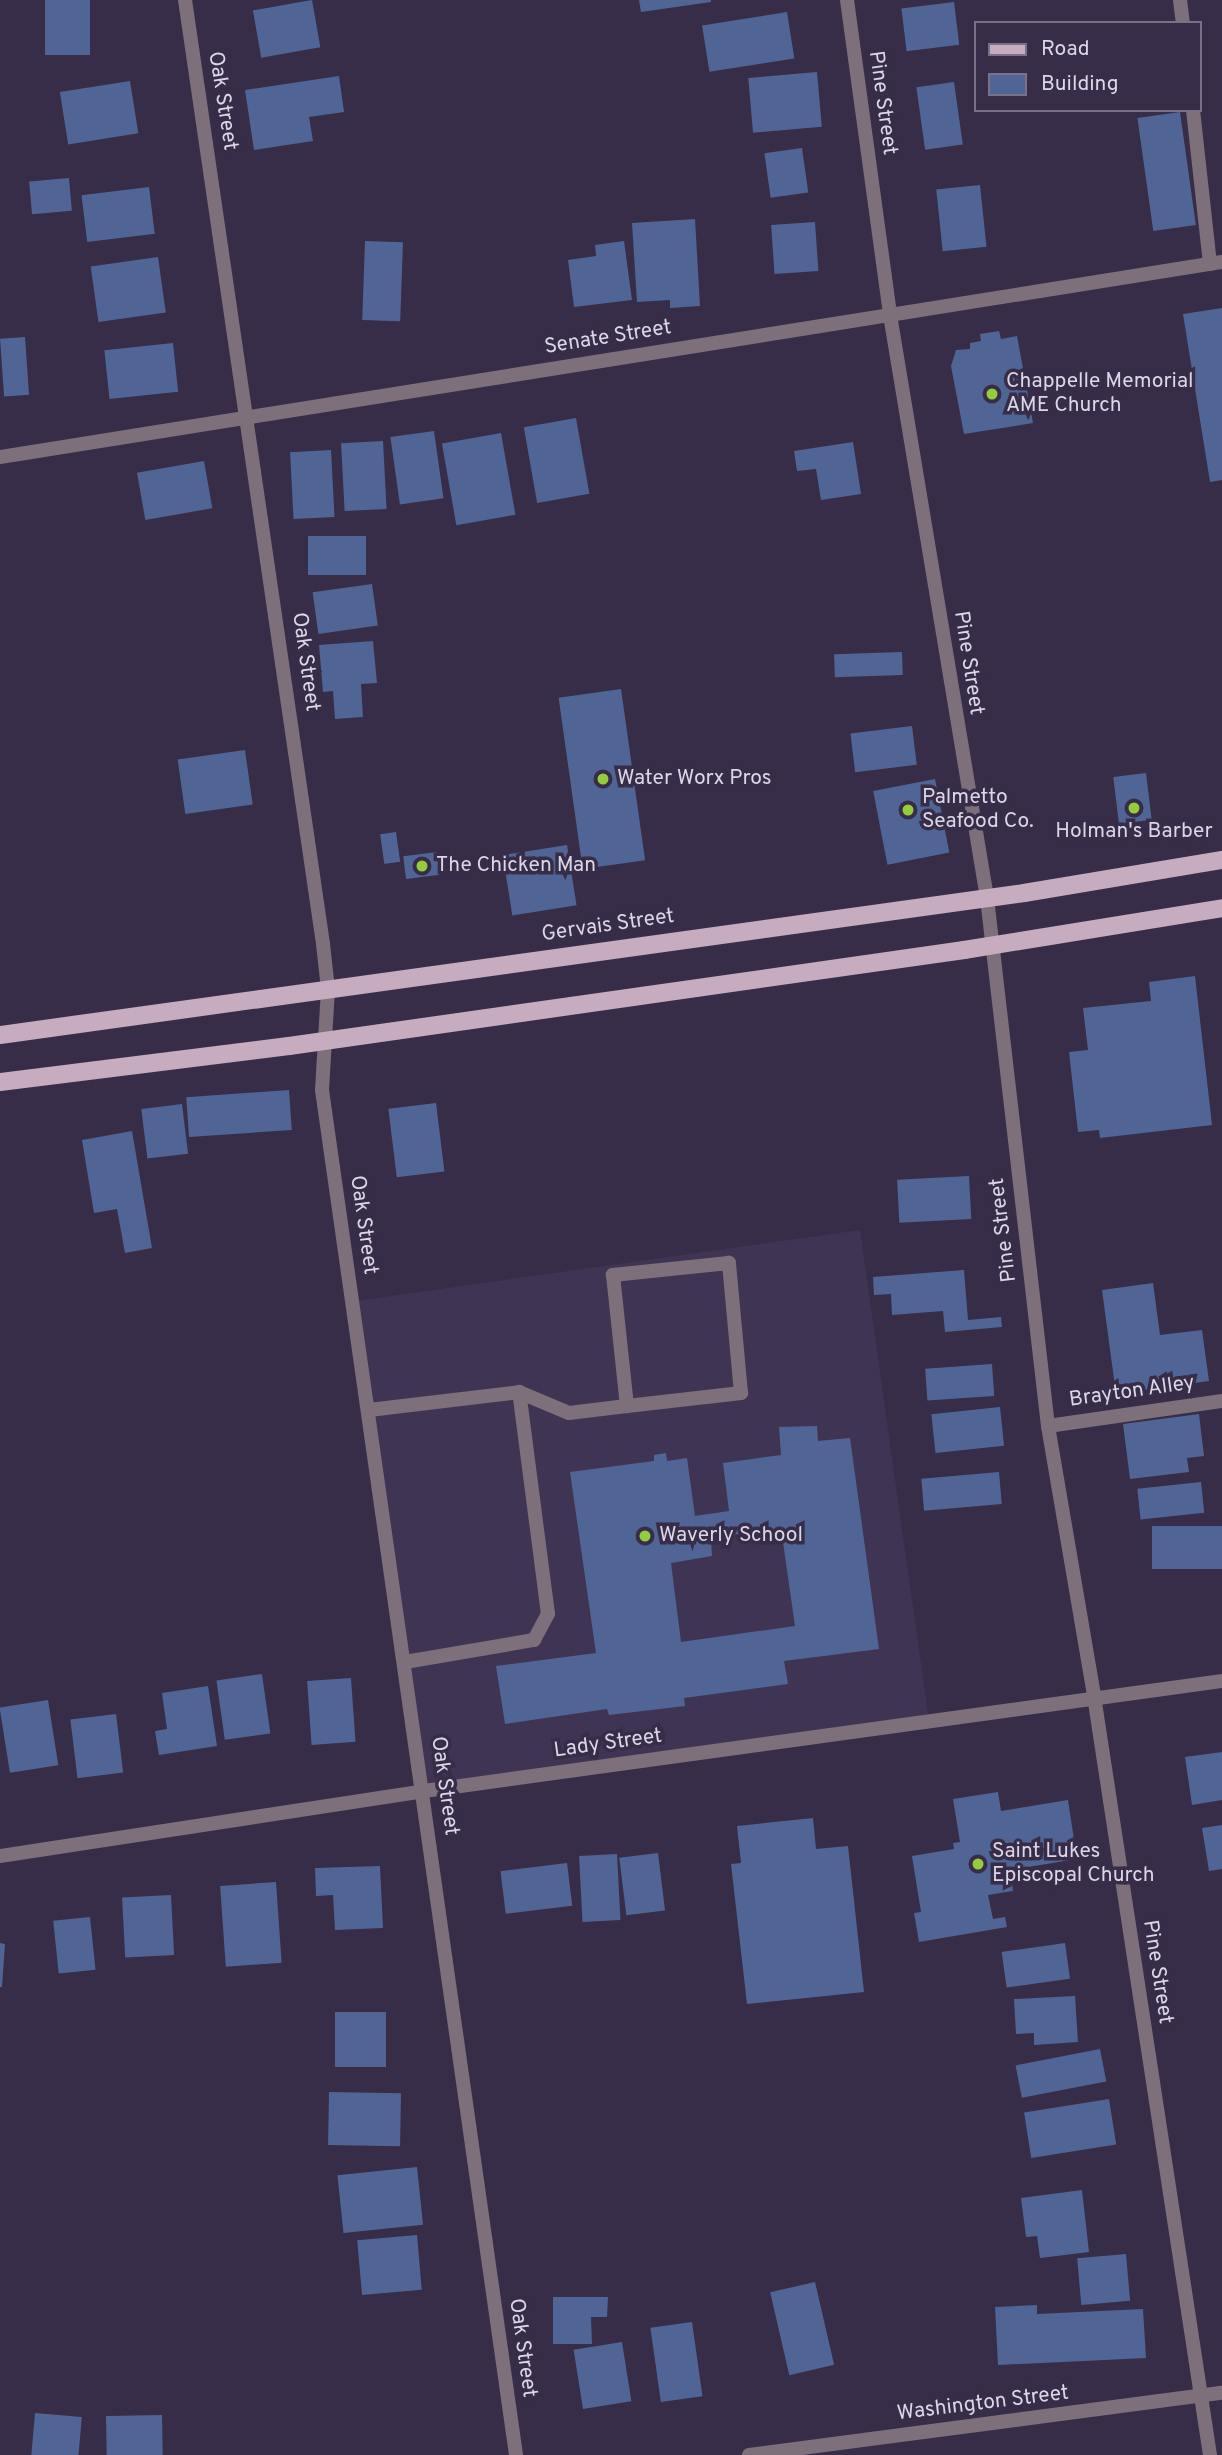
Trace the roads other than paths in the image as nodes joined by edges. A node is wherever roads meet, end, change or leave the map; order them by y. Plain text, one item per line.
1 (185, 0) edge
2 (847, 0) edge
3 (1180, 0) edge
4 (1183, 21) edge
5 (1193, 112) edge
6 (1216, 263) edge
7 (890, 315) junction
8 (249, 417) junction
9 (0, 457) edge
10 (1222, 860) edge
11 (987, 898) junction
12 (1222, 908) edge
13 (993, 943) junction
14 (328, 989) junction
15 (0, 1035) edge
16 (325, 1041) junction
17 (0, 1082) edge
18 (519, 1392) junction
19 (1222, 1401) edge
20 (627, 1406) junction
21 (369, 1410) junction
22 (1048, 1426) junction
23 (405, 1662) junction
24 (1222, 1681) edge
25 (1094, 1696) junction
26 (424, 1791) junction
27 (0, 1856) edge
28 (1222, 2393) edge
29 (1200, 2397) junction
30 (516, 2455) edge
31 (749, 2455) edge
32 (1210, 2455) edge

1 - 8 street, Oak Street
2 - 7 street, Pine Street
3 - 4 street
5 - 6 street
6 - 7 street, Senate Street
7 - 8 street, Senate Street
7 - 11 street, Pine Street
8 - 9 street, Senate Street
8 - 14 street, Oak Street
10 - 11 main road, Gervais Street
11 - 13 street, Pine Street
11 - 14 main road, Gervais Street
12 - 13 main road
13 - 16 main road
13 - 22 street, Pine Street
14 - 15 main road, Gervais Street
14 - 16 street, Oak Street
16 - 17 main road
16 - 21 street, Oak Street
18 - 20 street
18 - 21 street
18 - 23 street
19 - 22 street, Brayton Alley
20 - 20 street
21 - 23 street, Oak Street
22 - 25 street, Pine Street
23 - 26 street, Oak Street
24 - 25 street, Lady Street
25 - 26 street, Lady Street
25 - 29 street, Pine Street
26 - 27 street, Lady Street
26 - 30 street, Oak Street
28 - 29 street, Washington Street
29 - 31 street, Washington Street
29 - 32 street, Pine Street

